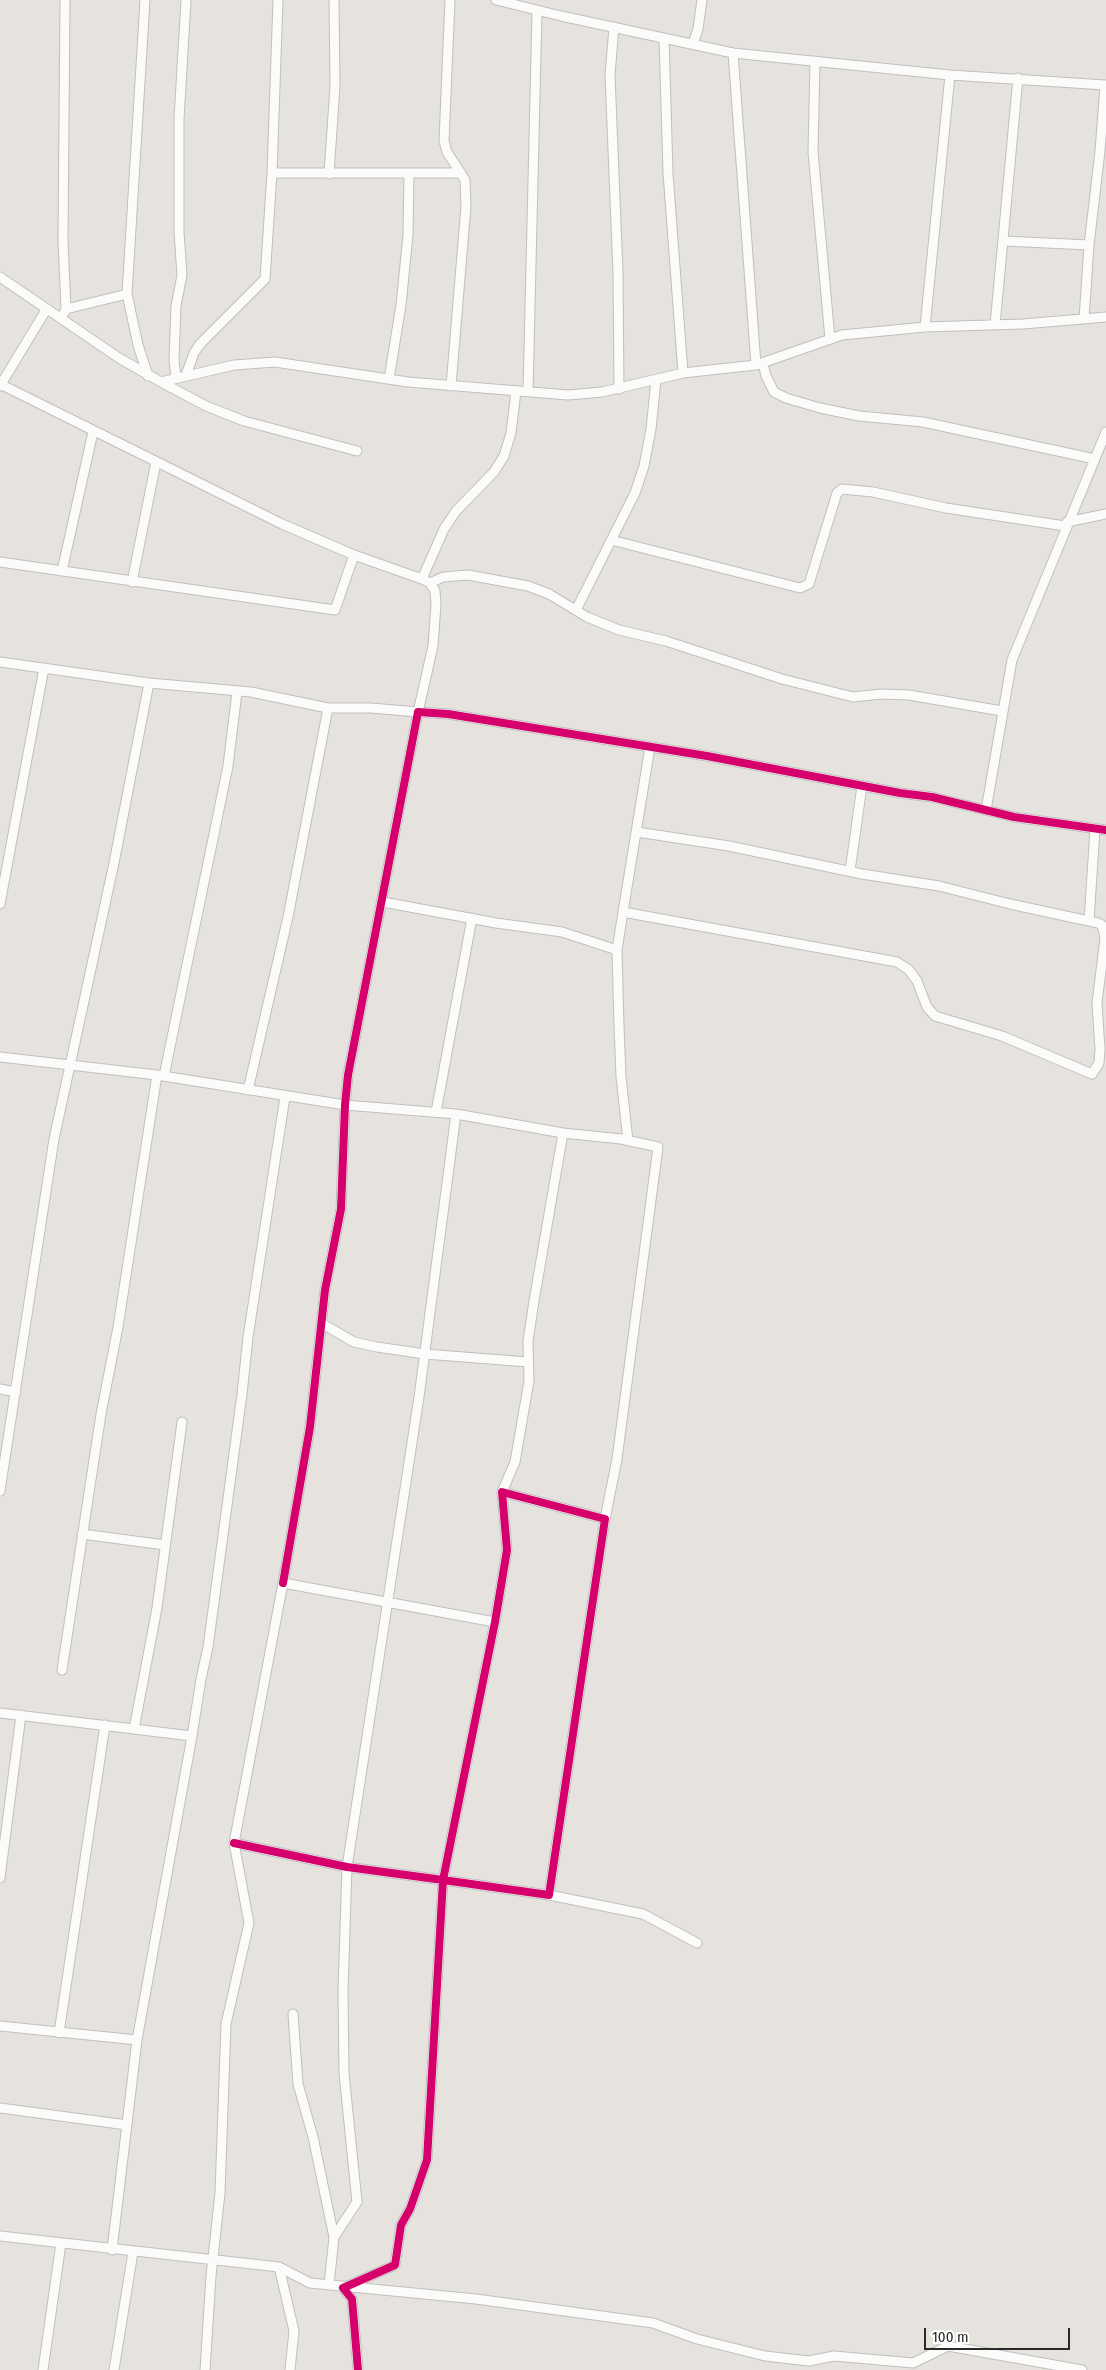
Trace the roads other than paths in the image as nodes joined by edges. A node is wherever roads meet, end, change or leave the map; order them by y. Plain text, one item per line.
1 (65, 0) edge
2 (145, 0) edge
3 (186, 0) edge
4 (278, 0) edge
5 (334, 0) edge
6 (450, 0) edge
7 (496, 0) edge
8 (702, 0) edge
9 (537, 11) junction
10 (614, 27) junction
11 (664, 38) junction
12 (693, 44) junction
13 (733, 53) junction
14 (815, 61) junction
15 (950, 75) junction
16 (1018, 78) junction
17 (1106, 83) edge
18 (272, 173) junction
19 (409, 173) junction
20 (461, 173) junction
21 (329, 174) junction
22 (1004, 241) junction
23 (1089, 245) junction
24 (0, 277) edge
25 (127, 294) junction
26 (66, 308) junction
27 (46, 310) junction
28 (1106, 317) edge
29 (62, 318) junction
30 (1084, 319) junction
31 (995, 325) junction
32 (925, 327) junction
33 (830, 339) junction
34 (760, 364) junction
35 (683, 372) junction
36 (186, 375) junction
37 (148, 376) junction
38 (176, 378) junction
39 (389, 379) junction
40 (656, 380) junction
41 (161, 382) junction
42 (0, 385) edge
43 (451, 386) junction
44 (619, 389) junction
45 (516, 391) junction
46 (528, 392) junction
47 (93, 432) junction
48 (1106, 432) edge
49 (357, 451) dead end
50 (1095, 459) junction
51 (156, 462) junction
52 (1106, 514) edge
53 (1066, 524) junction
54 (611, 540) junction
55 (354, 555) junction
56 (0, 562) edge
57 (62, 571) junction
58 (426, 581) junction
59 (132, 582) junction
60 (576, 610) junction
61 (0, 662) edge
62 (44, 668) junction
63 (149, 683) junction
64 (237, 692) junction
65 (328, 708) junction
66 (1002, 711) junction
67 (418, 712) junction
68 (650, 747) junction
69 (862, 786) junction
70 (986, 810) junction
71 (1095, 828) junction
72 (1106, 830) edge
73 (637, 832) junction
74 (850, 872) junction
75 (383, 902) junction
76 (0, 904) edge
77 (623, 912) junction
78 (472, 918) junction
79 (1088, 921) junction
80 (617, 950) junction
81 (0, 1056) edge
82 (68, 1065) junction
83 (161, 1076) junction
84 (248, 1090) junction
85 (285, 1097) junction
86 (345, 1105) junction
87 (436, 1112) junction
88 (456, 1114) junction
89 (563, 1134) junction
90 (628, 1140) junction
91 (321, 1323) junction
92 (425, 1354) junction
93 (528, 1362) junction
94 (0, 1389) edge
95 (16, 1392) junction
96 (182, 1422) dead end
97 (0, 1491) edge
98 (502, 1492) junction
99 (605, 1519) junction
100 (82, 1534) junction
101 (165, 1545) junction
102 (283, 1583) junction
103 (387, 1601) junction
104 (495, 1622) junction
105 (62, 1670) dead end
106 (0, 1713) edge
107 (21, 1715) junction
108 (105, 1726) junction
109 (134, 1728) junction
110 (192, 1736) junction
111 (234, 1843) junction
112 (347, 1867) junction
113 (0, 1878) edge
114 (443, 1880) junction
115 (549, 1895) junction
116 (697, 1943) dead end
117 (293, 2014) dead end
118 (0, 2026) edge
119 (59, 2033) junction
120 (137, 2040) junction
121 (0, 2108) edge
122 (127, 2124) junction
123 (0, 2236) edge
124 (334, 2237) junction
125 (61, 2244) junction
126 (112, 2250) junction
127 (133, 2252) junction
128 (213, 2260) junction
129 (279, 2267) junction
130 (329, 2285) junction
131 (343, 2288) junction
132 (43, 2370) edge
133 (114, 2370) edge
134 (205, 2370) edge
135 (290, 2370) edge
136 (358, 2370) edge
137 (1082, 2370) edge

1 - 26 street
2 - 25 street
3 - 38 street
4 - 18 street
5 - 21 street
6 - 20 street
7 - 9 street
8 - 12 street
9 - 10 street
9 - 46 street
10 - 11 street
10 - 44 street
11 - 12 street
11 - 35 street
12 - 13 street
13 - 14 street
13 - 34 street
14 - 15 street
14 - 33 street
15 - 16 street
15 - 32 street
16 - 17 street
16 - 22 street
17 - 23 street
18 - 21 street
18 - 36 street
19 - 20 street
19 - 21 street
19 - 39 street
20 - 43 street
22 - 23 street
22 - 31 street
23 - 30 street
24 - 27 street
25 - 26 street
25 - 37 street
26 - 29 street
27 - 29 street
27 - 42 street
28 - 30 street
29 - 37 street
30 - 31 street
31 - 32 street
32 - 33 street
33 - 34 street
34 - 35 street
34 - 50 street
35 - 40 street
36 - 38 street
36 - 39 street
37 - 41 street
38 - 41 street
39 - 43 street
40 - 44 street
40 - 54 street
41 - 49 street
42 - 47 street
43 - 45 street
44 - 46 street
45 - 46 street
45 - 58 street
47 - 51 street
47 - 57 street
48 - 50 street
50 - 53 street
51 - 55 street
51 - 59 street
52 - 53 street
53 - 54 street
53 - 66 street
54 - 60 street
55 - 58 street
55 - 59 street
56 - 57 street
57 - 59 street
58 - 60 street
58 - 67 street
60 - 66 street
61 - 62 street
62 - 63 street
62 - 76 street
63 - 64 street
63 - 82 street
64 - 65 street
64 - 83 street
65 - 67 street
65 - 84 street
66 - 70 street
67 - 68 street
67 - 75 street
68 - 69 street
68 - 73 street
69 - 70 street
69 - 74 street
70 - 71 street
71 - 72 street
71 - 79 street
73 - 74 street
73 - 77 street
74 - 79 street
75 - 78 street
75 - 86 street
77 - 79 street
77 - 80 street
78 - 80 street
78 - 87 street
80 - 90 street
81 - 82 street
82 - 83 street
82 - 95 street
83 - 84 street
83 - 100 street
84 - 85 street
85 - 86 street
85 - 110 street
86 - 87 street
86 - 91 street
87 - 88 street
88 - 89 street
88 - 92 street
89 - 90 street
89 - 93 street
90 - 99 street
91 - 92 street
91 - 102 street
92 - 93 street
92 - 103 street
93 - 98 street
94 - 95 street
95 - 97 street
96 - 101 street
98 - 99 street
98 - 104 street
99 - 115 street
100 - 101 street
100 - 105 street
101 - 109 street
102 - 103 street
102 - 111 street
103 - 104 street
103 - 112 street
104 - 114 street
106 - 107 street
107 - 108 street
107 - 113 street
108 - 109 street
108 - 119 street
109 - 110 street
110 - 120 street
111 - 112 street
111 - 128 street
112 - 114 street
112 - 124 street
114 - 115 street
114 - 131 street
115 - 116 street
117 - 124 street
118 - 119 street
119 - 120 street
120 - 122 street
121 - 122 street
122 - 126 street
123 - 125 street
124 - 130 street
125 - 126 street
125 - 132 street
126 - 127 street
127 - 128 street
127 - 133 street
128 - 129 street
128 - 134 street
129 - 130 street
129 - 135 street
130 - 131 street
131 - 136 street
131 - 137 street

